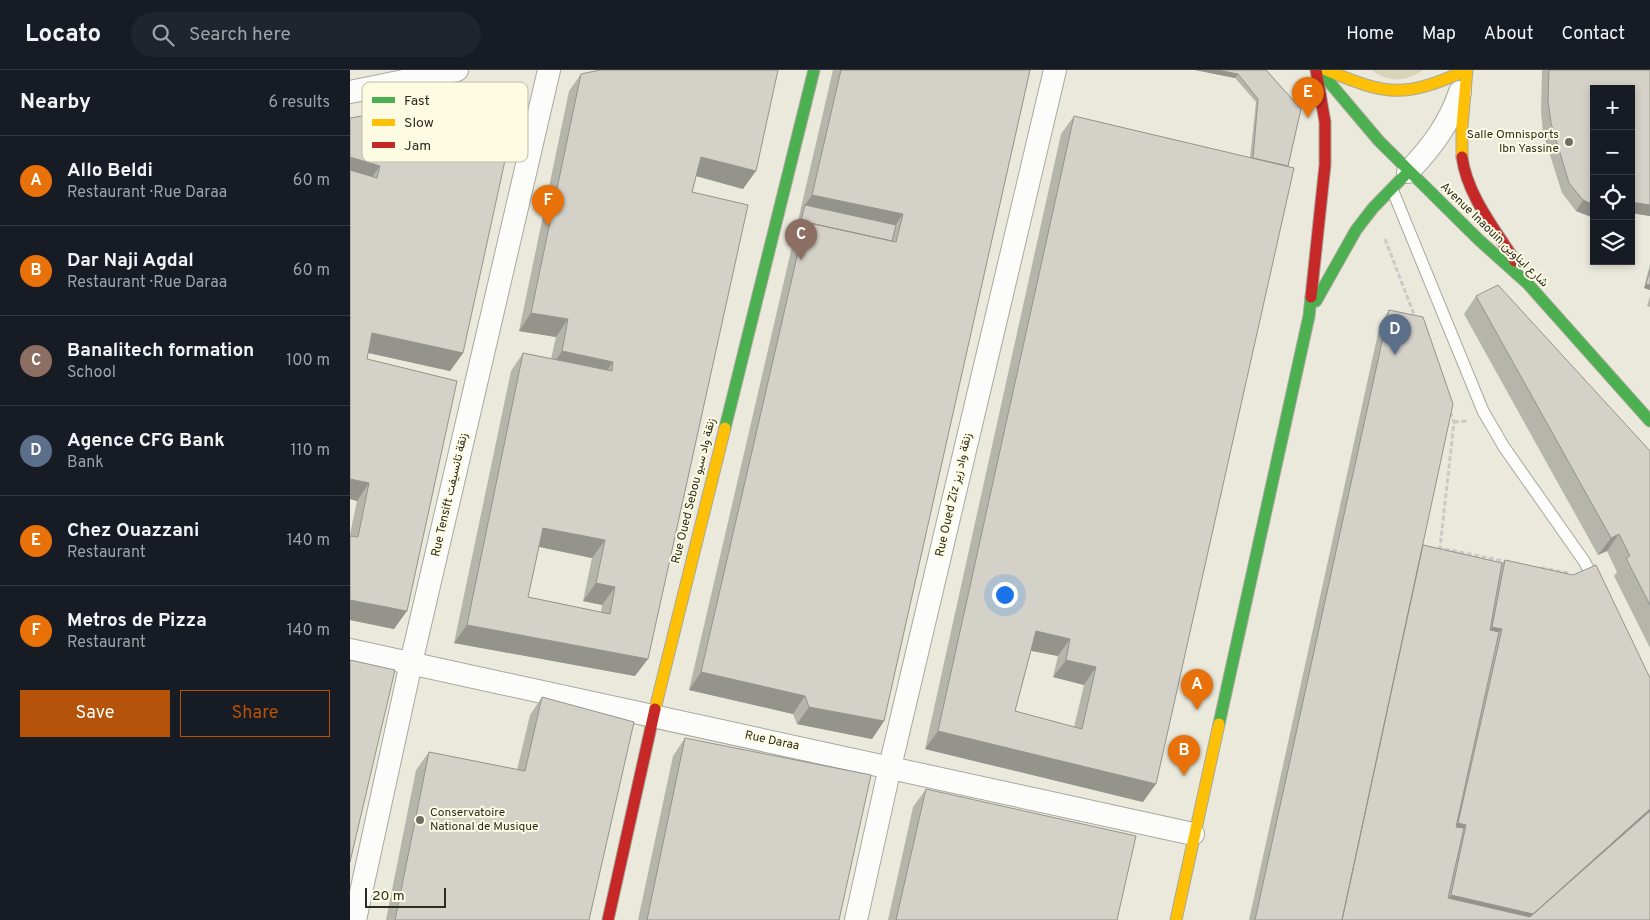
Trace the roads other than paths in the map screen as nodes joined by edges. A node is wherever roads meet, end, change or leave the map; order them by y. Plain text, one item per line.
1 (457, 70) edge
2 (549, 70) edge
3 (814, 70) edge
4 (1055, 70) edge
5 (1317, 70) edge
6 (1326, 70) edge
7 (1467, 70) edge
8 (399, 82) edge
9 (528, 160) edge
10 (528, 162) edge
11 (1408, 172) junction
12 (1392, 189) junction
13 (1528, 284) junction
14 (1309, 316) junction
15 (1650, 421) edge
16 (1597, 586) edge
17 (350, 650) edge
18 (411, 663) junction
19 (653, 715) junction
20 (890, 767) junction
21 (1193, 834) junction
22 (355, 920) edge
23 (608, 920) edge
24 (856, 920) edge
25 (1176, 920) edge

1 - 8 street
2 - 9 street, Rue Tensift زنقة تانسيفت
3 - 19 street, Rue Oued Sebou زنقة واد سبو
4 - 20 street, Rue Oued Ziz زنقة واد زيز
5 - 11 street, Avenue Inaouin شارع ايناوين
5 - 14 street
6 - 7 street
7 - 11 street
7 - 13 street
10 - 18 street, Rue Tensift زنقة تانسيفت
11 - 12 street
11 - 13 street, Avenue Inaouin شارع ايناوين
12 - 14 street
12 - 16 lane, bridge
13 - 15 street, Avenue Inaouin شارع ايناوين
14 - 21 street
17 - 18 street, Rue Daraa
18 - 19 street, Rue Daraa
18 - 22 street, Rue Tensift زنقة تانسيفت
19 - 20 street, Rue Daraa
19 - 23 street, Rue Oued Sebou زنقة واد سبو
20 - 21 street, Rue Daraa
20 - 24 street, Rue Oued Ziz زنقة واد زيز
21 - 25 street

